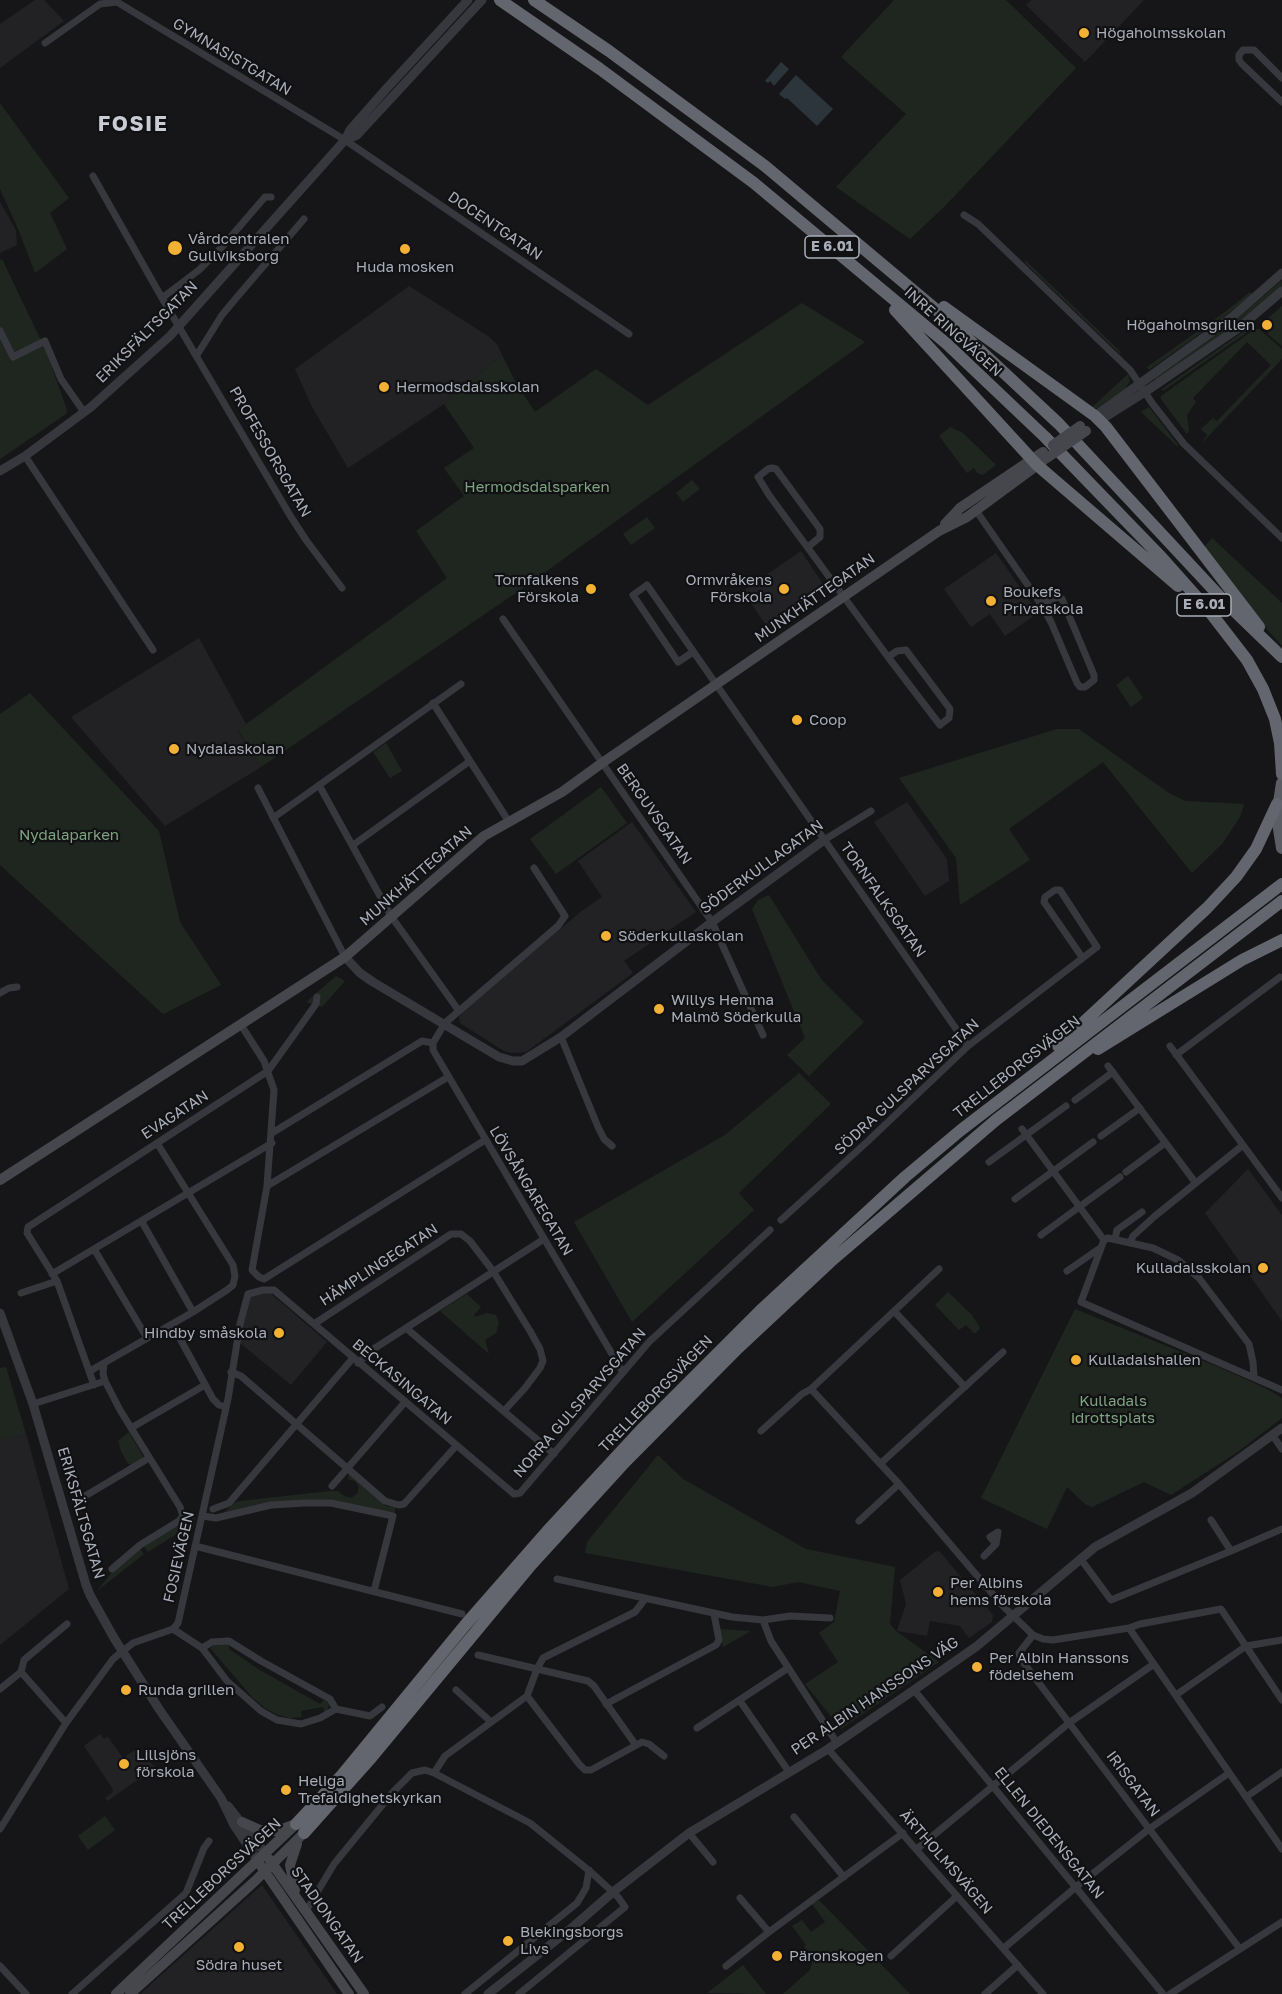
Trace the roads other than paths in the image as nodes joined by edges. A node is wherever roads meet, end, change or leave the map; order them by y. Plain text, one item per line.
1 (468, 0) edge
2 (482, 0) edge
3 (500, 0) edge
4 (534, 0) edge
5 (45, 43) dead end
6 (1282, 78) edge
7 (1282, 102) edge
8 (345, 140) junction
9 (93, 176) dead end
10 (271, 197) dead end
11 (964, 215) dead end
12 (304, 219) dead end
13 (864, 247) junction
14 (839, 254) junction
15 (1282, 273) edge
16 (1282, 291) edge
17 (162, 298) junction
18 (178, 327) junction
19 (0, 331) edge
20 (629, 334) dead end
21 (196, 355) junction
22 (1139, 383) junction
23 (1145, 392) junction
24 (84, 412) junction
25 (1097, 418) junction
26 (25, 456) junction
27 (1040, 459) junction
28 (0, 471) edge
29 (973, 506) junction
30 (1282, 538) edge
31 (808, 547) junction
32 (342, 588) dead end
33 (844, 596) junction
34 (1041, 604) junction
35 (503, 620) dead end
36 (153, 650) dead end
37 (693, 652) junction
38 (1282, 652) edge
39 (888, 657) junction
40 (1282, 657) edge
41 (461, 684) dead end
42 (715, 685) junction
43 (1263, 688) junction
44 (433, 703) junction
45 (470, 761) junction
46 (602, 763) junction
47 (1282, 774) edge
48 (319, 785) junction
49 (258, 788) dead end
50 (1280, 794) edge
51 (871, 811) dead end
52 (273, 818) junction
53 (508, 822) junction
54 (824, 840) junction
55 (353, 845) junction
56 (1282, 848) edge
57 (534, 868) dead end
58 (1282, 884) edge
59 (1282, 901) edge
60 (391, 916) junction
61 (712, 922) junction
62 (1282, 940) edge
63 (345, 957) junction
64 (1082, 957) junction
65 (1280, 977) dead end
66 (17, 987) dead end
67 (0, 993) edge
68 (317, 997) dead end
69 (459, 1011) junction
70 (445, 1023) junction
71 (241, 1025) junction
72 (764, 1035) dead end
73 (561, 1037) junction
74 (433, 1043) junction
75 (968, 1046) junction
76 (1170, 1046) dead end
77 (1176, 1055) junction
78 (1067, 1064) junction
79 (268, 1071) junction
80 (1030, 1075) junction
81 (448, 1077) junction
82 (1075, 1100) dead end
83 (1066, 1106) dead end
84 (1140, 1108) junction
85 (1024, 1132) junction
86 (272, 1133) junction
87 (1101, 1136) dead end
88 (485, 1140) junction
89 (1093, 1142) dead end
90 (157, 1143) junction
91 (272, 1143) junction
92 (1165, 1143) junction
93 (1243, 1144) junction
94 (612, 1146) dead end
95 (989, 1162) dead end
96 (1053, 1171) junction
97 (1126, 1172) dead end
98 (1120, 1177) dead end
99 (0, 1180) edge
100 (1195, 1182) junction
101 (267, 1186) junction
102 (189, 1193) junction
103 (1282, 1198) edge
104 (1015, 1199) dead end
105 (1079, 1207) junction
106 (1142, 1212) dead end
107 (781, 1220) dead end
108 (142, 1222) junction
109 (770, 1230) dead end
110 (1041, 1235) dead end
111 (544, 1239) junction
112 (1115, 1239) junction
113 (1104, 1240) junction
114 (1130, 1243) junction
115 (1101, 1248) junction
116 (94, 1249) junction
117 (939, 1269) dead end
118 (493, 1271) junction
119 (1067, 1271) dead end
120 (54, 1277) junction
121 (21, 1293) dead end
122 (248, 1294) joint
123 (894, 1311) junction
124 (193, 1312) junction
125 (0, 1313) edge
126 (172, 1324) junction
127 (314, 1324) junction
128 (406, 1328) junction
129 (147, 1338) junction
130 (1003, 1352) dead end
131 (356, 1360) junction
132 (104, 1363) junction
133 (90, 1371) junction
134 (622, 1371) junction
135 (231, 1372) junction
136 (1254, 1377) junction
137 (105, 1381) junction
138 (94, 1385) junction
139 (205, 1385) junction
140 (965, 1387) junction
141 (811, 1389) junction
142 (1282, 1390) edge
143 (405, 1402) junction
144 (33, 1404) junction
145 (226, 1407) junction
146 (504, 1411) junction
147 (297, 1424) junction
148 (131, 1428) junction
149 (1282, 1428) edge
150 (760, 1431) dead end
151 (1273, 1436) junction
152 (456, 1446) junction
153 (1282, 1449) edge
154 (554, 1454) junction
155 (149, 1458) junction
156 (880, 1464) junction
157 (348, 1467) junction
158 (899, 1484) junction
159 (332, 1486) dead end
160 (514, 1494) joint
161 (80, 1499) dead end
162 (213, 1509) dead end
163 (203, 1516) junction
164 (1211, 1520) dead end
165 (860, 1521) dead end
166 (1282, 1528) edge
167 (996, 1544) dead end
168 (195, 1546) junction
169 (1231, 1551) junction
170 (984, 1556) dead end
171 (1080, 1558) junction
172 (112, 1569) dead end
173 (557, 1579) dead end
174 (374, 1591) junction
175 (645, 1599) junction
176 (462, 1614) dead end
177 (714, 1614) junction
178 (1013, 1616) junction
179 (830, 1618) dead end
180 (763, 1620) junction
181 (67, 1624) dead end
182 (1130, 1628) junction
183 (173, 1629) junction
184 (1033, 1635) junction
185 (1282, 1640) edge
186 (1246, 1647) junction
187 (202, 1648) junction
188 (122, 1650) junction
189 (478, 1655) dead end
190 (1154, 1664) junction
191 (788, 1668) junction
192 (537, 1669) junction
193 (21, 1672) junction
194 (0, 1689) edge
195 (456, 1690) dead end
196 (914, 1690) junction
197 (527, 1695) junction
198 (1176, 1695) junction
199 (1282, 1700) edge
200 (740, 1701) junction
201 (606, 1704) junction
202 (382, 1707) dead end
203 (336, 1709) junction
204 (490, 1721) junction
205 (66, 1723) junction
206 (1069, 1723) junction
207 (697, 1728) dead end
208 (837, 1743) junction
209 (635, 1744) junction
210 (828, 1749) junction
211 (664, 1756) dead end
212 (789, 1772) junction
213 (1282, 1772) edge
214 (434, 1773) junction
215 (1229, 1773) junction
216 (993, 1785) junction
217 (1246, 1797) junction
218 (221, 1798) junction
219 (794, 1817) dead end
220 (242, 1822) junction
221 (0, 1829) edge
222 (1149, 1829) junction
223 (300, 1831) junction
224 (689, 1833) junction
225 (903, 1833) junction
226 (209, 1841) dead end
227 (1282, 1849) edge
228 (917, 1850) junction
229 (262, 1857) junction
230 (713, 1862) dead end
231 (269, 1868) junction
232 (589, 1870) junction
233 (844, 1878) junction
234 (1076, 1887) junction
235 (613, 1892) junction
236 (957, 1896) junction
237 (740, 1898) dead end
238 (297, 1899) junction
239 (306, 1911) junction
240 (1282, 1922) edge
241 (769, 1932) junction
242 (1004, 1948) junction
243 (1240, 1949) junction
244 (891, 1956) dead end
245 (1018, 1965) junction
246 (0, 1966) edge
247 (726, 1966) dead end
248 (26, 1994) edge
249 (72, 1994) edge
250 (116, 1994) edge
251 (130, 1994) edge
252 (349, 1994) edge
253 (364, 1994) edge
254 (465, 1994) edge
255 (488, 1994) edge
256 (519, 1994) edge
257 (985, 1994) edge
258 (1043, 1994) edge
259 (1163, 1994) edge
260 (1170, 1994) edge

1 - 8 street, ERIKSFÄLTSGATAN
2 - 8 street, ERIKSFÄLTSGATAN
3 - 14 highway, INRE RINGVÄGEN / E 6.01
4 - 13 highway, INRE RINGVÄGEN / E 6.01
5 - 8 street, GYMNASISTGATAN
6 - 7 street
8 - 18 street, ERIKSFÄLTSGATAN
8 - 20 street, DOCENTGATAN
9 - 17 street, PROFESSORSGATAN
10 - 17 street, ERIKSFÄLTSGATAN
11 - 22 street
12 - 21 street
13 - 25 highway
13 - 40 highway, INRE RINGVÄGEN / E 6.01
14 - 27 highway
14 - 43 highway, INRE RINGVÄGEN / E 6.01
15 - 22 street
16 - 23 street
17 - 18 street, PROFESSORSGATAN
18 - 21 street, PROFESSORSGATAN
18 - 24 street, ERIKSFÄLTSGATAN
19 - 24 street
21 - 32 street, PROFESSORSGATAN
22 - 23 street
22 - 25 street
23 - 25 street
23 - 30 street
24 - 26 street, ERIKSFÄLTSGATAN
25 - 27 main road, MUNKHÄTTEGATAN, bridge
25 - 38 highway
26 - 28 street, ERIKSFÄLTSGATAN
26 - 36 street
27 - 29 main road, MUNKHÄTTEGATAN
27 - 43 highway
29 - 33 main road, MUNKHÄTTEGATAN
29 - 34 street
31 - 31 street
31 - 33 street
33 - 39 street
33 - 42 main road, MUNKHÄTTEGATAN
34 - 34 street
35 - 46 street, BERGUVSGATAN
37 - 37 street, TORNFALKSGATAN
37 - 42 street, TORNFALKSGATAN
39 - 39 street
41 - 44 street
42 - 46 main road, MUNKHÄTTEGATAN
42 - 54 street, TORNFALKSGATAN
43 - 47 highway, INRE RINGVÄGEN / E 6.01
44 - 45 street
44 - 48 street
45 - 53 street
45 - 55 street
46 - 53 main road, MUNKHÄTTEGATAN
46 - 61 street, BERGUVSGATAN
48 - 52 street
48 - 55 street
49 - 52 street
50 - 56 highway
50 - 80 highway
51 - 54 street, SÖDERKULLAGATAN
52 - 63 street
53 - 60 main road, MUNKHÄTTEGATAN
54 - 61 street, SÖDERKULLAGATAN
54 - 75 street, TORNFALKSGATAN
55 - 60 street
57 - 69 street
58 - 80 highway, TRELLEBORGSVÄGEN
59 - 78 highway, TRELLEBORGSVÄGEN
60 - 63 main road, MUNKHÄTTEGATAN
60 - 69 street
61 - 72 street, BERGUVSGATAN
61 - 73 street, SÖDERKULLAGATAN
62 - 78 highway
63 - 70 street, SÖDERKULLAGATAN
63 - 71 main road, MUNKHÄTTEGATAN
64 - 64 street, SÖDRA GULSPARVSGATAN
64 - 75 street, SÖDRA GULSPARVSGATAN
65 - 77 street
66 - 67 street
68 - 79 street, EVAGATAN
69 - 70 street
70 - 73 street, SÖDERKULLAGATAN
70 - 74 street
71 - 79 street
71 - 99 main road, MUNKHÄTTEGATAN
73 - 94 street
74 - 81 street, LÖVSÅNGAREGATAN
74 - 86 street
75 - 107 street, SÖDRA GULSPARVSGATAN
76 - 77 street
77 - 93 street
78 - 223 highway, TRELLEBORGSVÄGEN
79 - 86 street
79 - 90 street, EVAGATAN
80 - 223 highway, TRELLEBORGSVÄGEN
81 - 88 street, LÖVSÅNGAREGATAN
81 - 101 street
82 - 84 street
83 - 85 street
84 - 87 street
84 - 92 street
85 - 95 street
85 - 96 street
86 - 91 street
88 - 101 street
88 - 111 street, LÖVSÅNGAREGATAN
89 - 96 street
90 - 102 street
90 - 120 street, EVAGATAN
91 - 101 street
91 - 102 street
92 - 97 street
92 - 100 street
93 - 100 street
93 - 103 street
96 - 104 street
96 - 105 street
98 - 105 street
100 - 114 street
102 - 108 street
102 - 124 street
105 - 110 street
105 - 113 street
106 - 112 street
108 - 116 street
108 - 124 street
109 - 134 street, NORRA GULSPARVSGATAN
111 - 118 street
111 - 134 street, LÖVSÅNGAREGATAN
112 - 113 street
112 - 114 street
113 - 115 street
114 - 136 street
115 - 119 street
115 - 136 street
116 - 120 street
116 - 129 street
117 - 123 street
118 - 127 street, HÄMPLINGEGATAN
118 - 128 street
118 - 146 street, HÄMPLINGEGATAN
120 - 121 street
120 - 133 street
122 - 127 street, BECKASINGATAN
122 - 135 street, FOSIEVÄGEN
123 - 140 street
123 - 141 street
124 - 126 street
125 - 144 street, ERIKSFÄLTSGATAN
126 - 129 street
126 - 139 street
127 - 131 street, BECKASINGATAN
128 - 131 street
128 - 146 street
129 - 132 street
130 - 140 street
131 - 143 street, BECKASINGATAN
131 - 147 street
132 - 133 street
132 - 137 street
133 - 138 street
134 - 154 street, NORRA GULSPARVSGATAN
135 - 145 street, FOSIEVÄGEN
135 - 147 street
136 - 142 street
137 - 138 street
137 - 148 street
138 - 144 street
139 - 145 street
139 - 148 street
140 - 156 street
141 - 150 street
141 - 156 street
143 - 152 street, BECKASINGATAN
143 - 157 street
144 - 188 street, ERIKSFÄLTSGATAN
145 - 163 street, FOSIEVÄGEN
146 - 154 street
147 - 157 street
147 - 162 street
148 - 155 street
149 - 151 street, PER ALBIN HANSSONS VÄG
151 - 153 street
151 - 171 street, PER ALBIN HANSSONS VÄG
152 - 157 street
152 - 160 street, BECKASINGATAN
154 - 160 street, NORRA GULSPARVSGATAN
155 - 161 street
155 - 172 street
156 - 158 street
157 - 159 street
158 - 165 street
158 - 178 street
163 - 168 street, FOSIEVÄGEN
163 - 174 street
164 - 169 street
166 - 169 street
167 - 170 street
168 - 174 street
168 - 183 street, FOSIEVÄGEN
169 - 171 street
171 - 178 street, PER ALBIN HANSSONS VÄG
173 - 175 street
174 - 176 street
175 - 177 street
175 - 192 street
177 - 180 street
177 - 201 street
178 - 184 street
178 - 196 street, PER ALBIN HANSSONS VÄG
179 - 180 street
180 - 191 street
181 - 193 street
182 - 184 street
182 - 186 street
182 - 190 street
183 - 187 street
183 - 188 street
184 - 206 street, IRISGATAN
185 - 186 street
186 - 198 street
186 - 199 street
187 - 203 street
187 - 203 street
188 - 205 street
188 - 218 street, ERIKSFÄLTSGATAN
189 - 192 street
190 - 198 street
190 - 206 street
191 - 200 street
191 - 208 street
192 - 197 street
192 - 201 street
193 - 194 street
193 - 205 street
195 - 204 street
196 - 208 street, PER ALBIN HANSSONS VÄG
196 - 216 street, ELLEN DIEDENSGATAN
197 - 204 street
197 - 209 street
198 - 215 street
200 - 207 street
200 - 212 street
201 - 209 street
202 - 203 street
204 - 214 street
205 - 221 street
206 - 216 street
206 - 222 street, IRISGATAN
208 - 210 street, PER ALBIN HANSSONS VÄG
209 - 211 street
210 - 212 street, PER ALBIN HANSSONS VÄG
210 - 225 street, ÄRTHOLMSVÄGEN
212 - 224 street, PER ALBIN HANSSONS VÄG
213 - 217 street
214 - 232 street
214 - 239 street
215 - 217 street
215 - 222 street
216 - 228 street
216 - 234 street, ELLEN DIEDENSGATAN
217 - 227 street
218 - 220 street, ERIKSFÄLTSGATAN
218 - 229 street, ERIKSFÄLTSGATAN
219 - 233 street
220 - 223 main road
220 - 229 street, ERIKSFÄLTSGATAN
222 - 234 street
222 - 243 street, IRISGATAN
223 - 229 main road, TRELLEBORGSVÄGEN
223 - 231 main road, TRELLEBORGSVÄGEN
223 - 238 main road
224 - 230 street
224 - 235 street, PER ALBIN HANSSONS VÄG
225 - 228 street, ÄRTHOLMSVÄGEN
225 - 233 street
226 - 249 street
228 - 236 street, ÄRTHOLMSVÄGEN
229 - 231 main road, STADIONGATAN
229 - 250 main road, TRELLEBORGSVÄGEN
231 - 238 main road, STADIONGATAN
231 - 251 main road, TRELLEBORGSVÄGEN
231 - 252 main road, STADIONGATAN
232 - 235 street
232 - 254 street
233 - 241 street
234 - 242 street
234 - 259 street, ELLEN DIEDENSGATAN
235 - 255 street, PER ALBIN HANSSONS VÄG
235 - 256 street
236 - 242 street, ÄRTHOLMSVÄGEN
236 - 244 street
237 - 241 street
238 - 239 main road, STADIONGATAN
239 - 253 main road, STADIONGATAN
240 - 243 street
241 - 247 street
242 - 245 street, ÄRTHOLMSVÄGEN
243 - 260 street
245 - 257 street
245 - 258 street, ÄRTHOLMSVÄGEN
246 - 248 street

